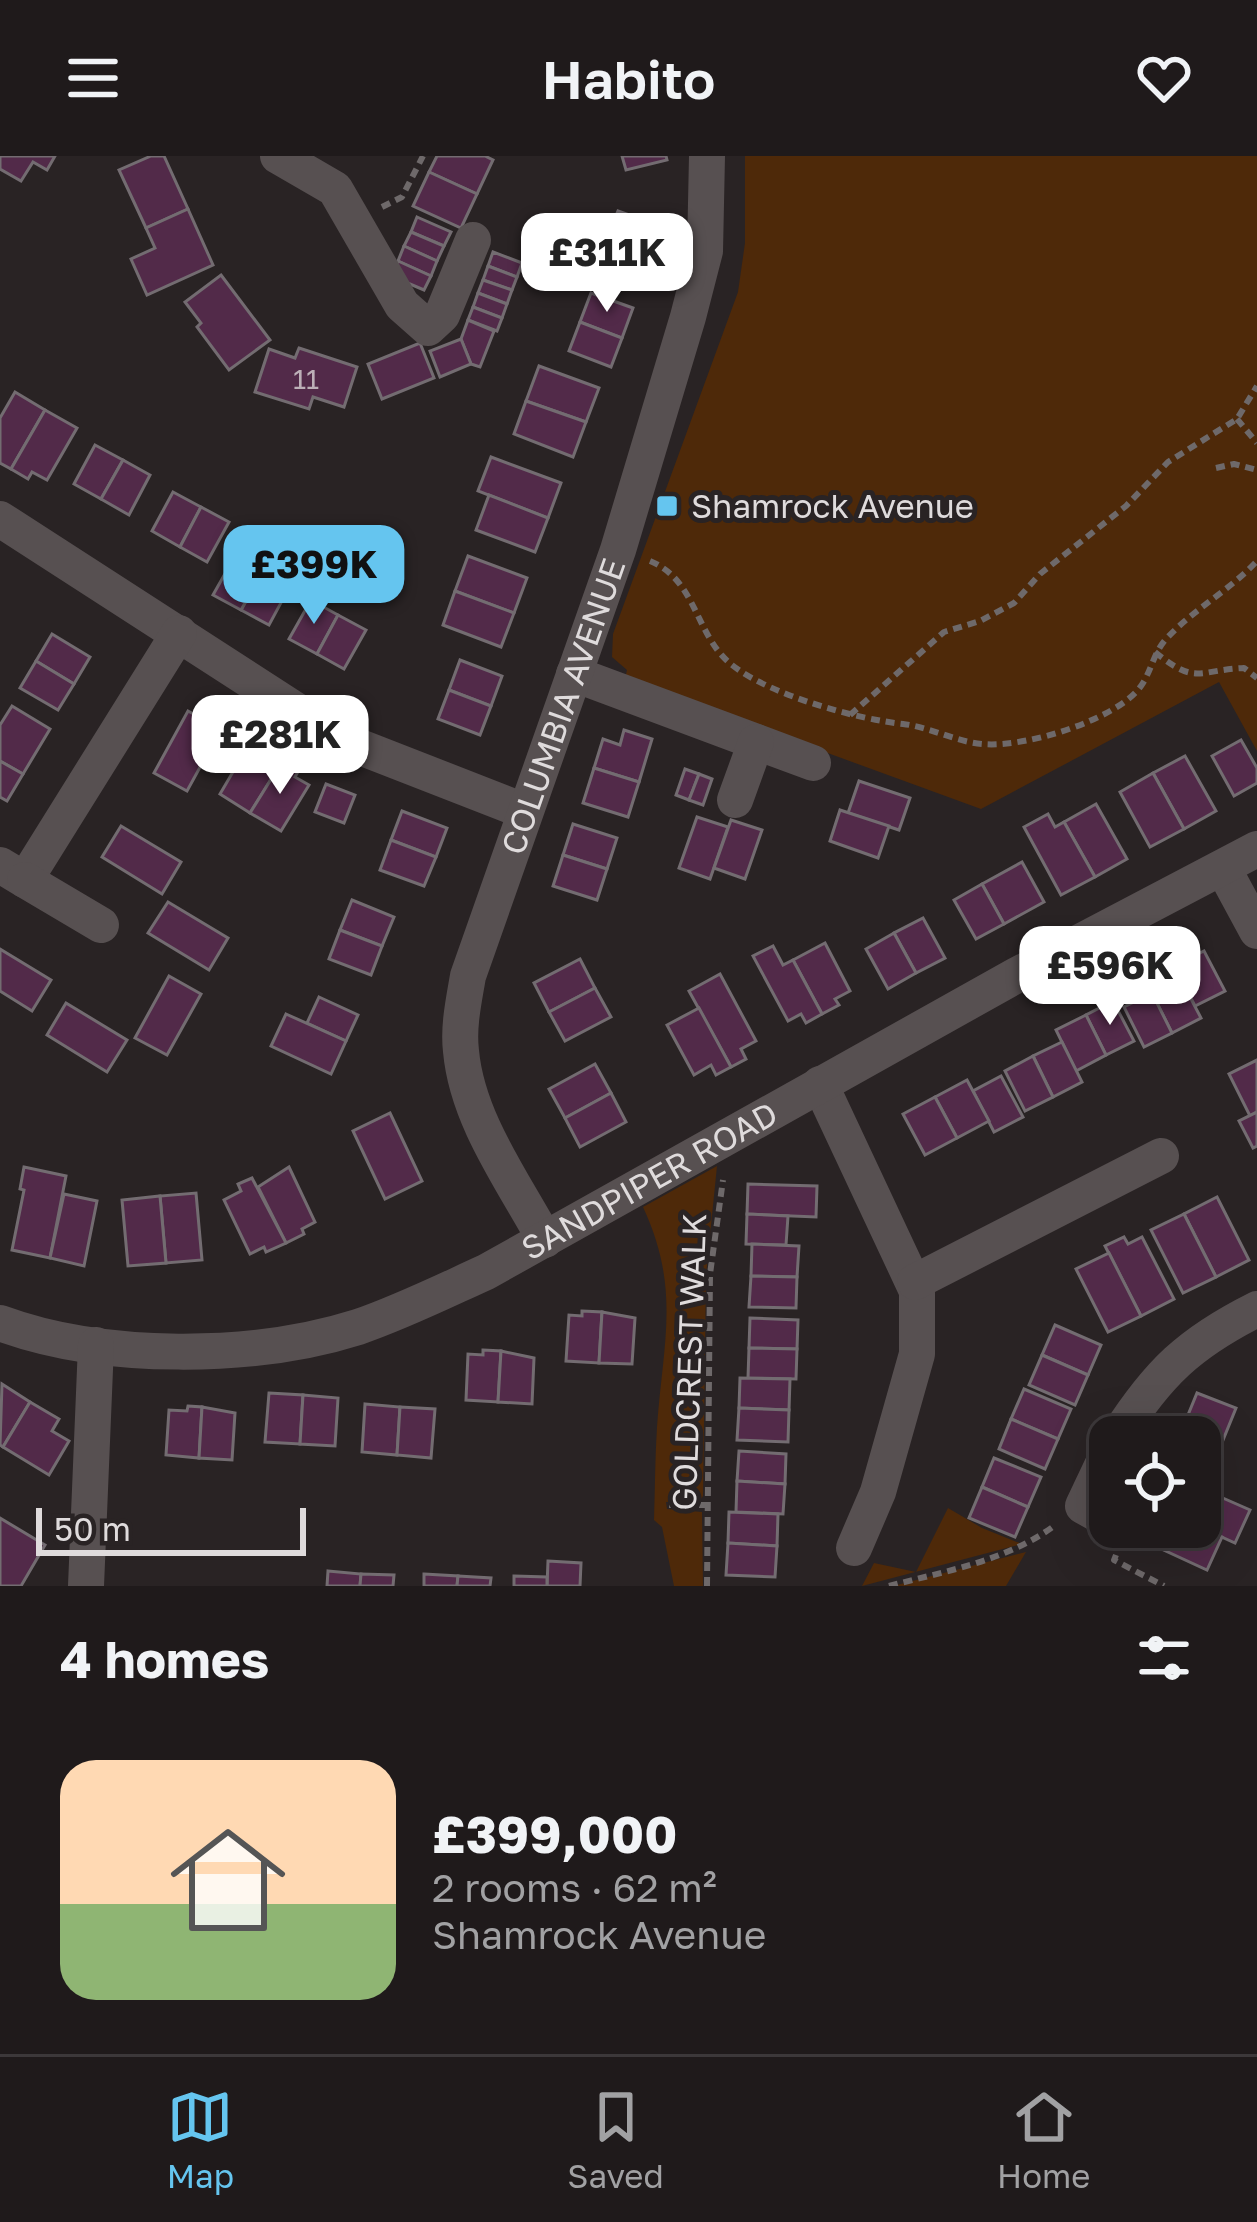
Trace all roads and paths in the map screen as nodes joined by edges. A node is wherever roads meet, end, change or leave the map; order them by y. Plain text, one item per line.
1 (278, 156) edge
2 (423, 156) edge
3 (707, 156) edge
4 (352, 221) junction
5 (473, 240) dead end
6 (1257, 386) edge
7 (1237, 419) junction
8 (1257, 443) edge
9 (1216, 468) dead end
10 (1257, 470) edge
11 (0, 519) edge
12 (618, 550) junction
13 (1257, 561) edge
14 (179, 633) junction
15 (1154, 652) junction
16 (574, 674) junction
17 (1257, 678) edge
18 (850, 715) junction
19 (755, 742) junction
20 (813, 764) dead end
21 (735, 800) dead end
22 (524, 811) junction
23 (1257, 849) edge
24 (1224, 870) junction
25 (13, 873) edge
26 (101, 925) dead end
27 (1257, 931) edge
28 (820, 1084) junction
29 (714, 1143) junction
30 (1161, 1156) dead end
31 (545, 1240) junction
32 (915, 1282) junction
33 (1257, 1310) edge
34 (0, 1324) edge
35 (96, 1345) junction
36 (1132, 1416) edge
37 (670, 1505) dead end
38 (706, 1505) junction
39 (1089, 1527) edge
40 (854, 1548) dead end
41 (1113, 1548) edge
42 (86, 1586) edge
43 (707, 1586) edge
44 (890, 1586) edge
45 (1164, 1586) edge

1 - 4 street
2 - 4 path
3 - 12 street, COLUMBIA AVENUE
4 - 5 street
6 - 7 path
7 - 8 path
7 - 18 path
9 - 10 path
11 - 14 street
12 - 16 street, COLUMBIA AVENUE
12 - 18 path
13 - 15 path
14 - 22 street
14 - 25 street
15 - 17 path
15 - 18 path
16 - 19 street
16 - 22 street, COLUMBIA AVENUE
19 - 20 street
19 - 21 street
22 - 31 street, COLUMBIA AVENUE
23 - 24 street, SANDPIPER ROAD
24 - 27 street
24 - 28 street, SANDPIPER ROAD
25 - 26 street
28 - 29 street, SANDPIPER ROAD
28 - 32 street
29 - 31 street, SANDPIPER ROAD
29 - 38 path, GOLDCREST WALK
30 - 32 street
31 - 35 street, SANDPIPER ROAD
32 - 40 street
33 - 36 street
34 - 35 street, SANDPIPER ROAD
35 - 42 street
37 - 38 path
38 - 43 path, GOLDCREST WALK
39 - 44 path
41 - 45 path

